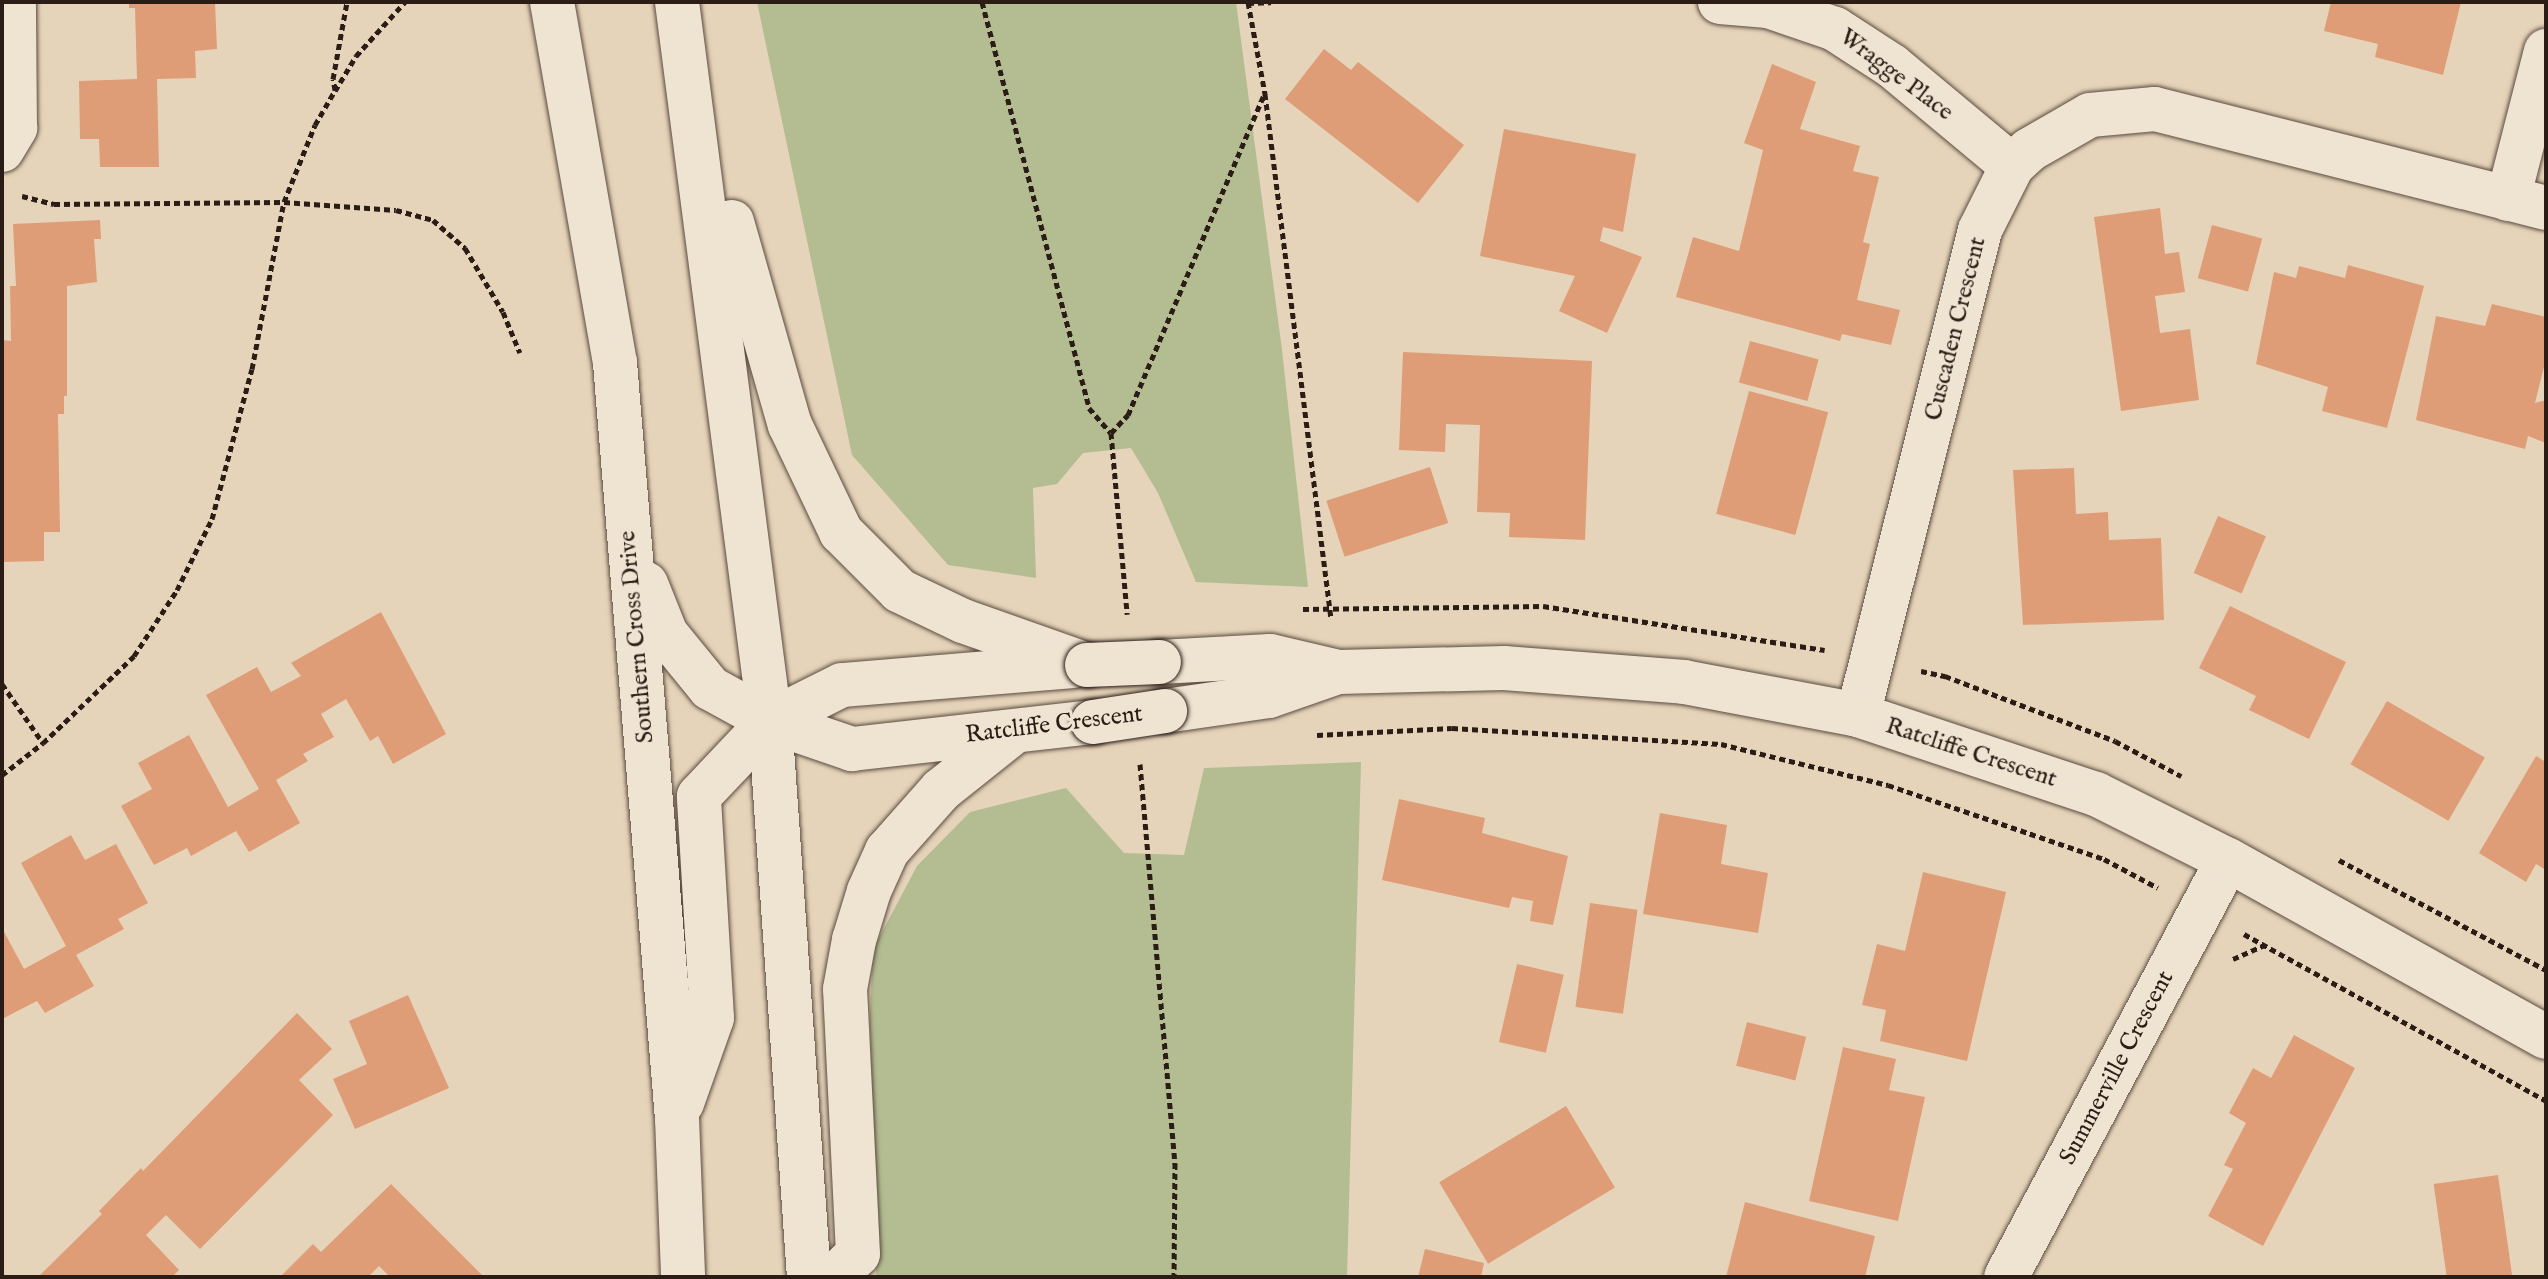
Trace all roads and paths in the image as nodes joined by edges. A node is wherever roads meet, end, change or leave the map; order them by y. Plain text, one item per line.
1 (14, 2) edge
2 (347, 2) edge
3 (405, 2) edge
4 (552, 2) edge
5 (678, 2) edge
6 (982, 2) edge
7 (1271, 2) edge
8 (1720, 2) edge
9 (1248, 3) edge
10 (2546, 51) edge
11 (335, 91) junction
12 (1265, 94) junction
13 (2, 150) edge
14 (2012, 166) junction
15 (15, 194) dead end
16 (284, 202) junction
17 (2527, 203) edge
18 (520, 353) dead end
19 (1111, 433) junction
20 (629, 539) junction
21 (1128, 623) dead end
22 (1789, 642) dead end
23 (1087, 665) junction
24 (1338, 672) junction
25 (2, 684) edge
26 (1858, 715) junction
27 (770, 721) junction
28 (1014, 732) junction
29 (1310, 736) dead end
30 (43, 743) junction
31 (1139, 750) dead end
32 (2, 775) edge
33 (2104, 859) dead end
34 (2228, 860) junction
35 (2293, 959) dead end
36 (2546, 1037) edge
37 (2546, 1101) edge
38 (677, 1118) junction
39 (683, 1277) edge
40 (809, 1277) edge
41 (834, 1277) edge
42 (1174, 1277) edge
43 (2006, 1277) edge

1 - 13 street
2 - 11 path
3 - 11 path
4 - 20 street, Southern Cross Drive
5 - 23 street
5 - 27 street
6 - 19 path
7 - 9 path
8 - 14 street, Wragge Place
9 - 12 path
10 - 17 street
11 - 16 path
12 - 19 path
12 - 22 path
14 - 17 street, Cuscaden Crescent
14 - 26 street, Cuscaden Crescent
15 - 16 path
16 - 18 path
16 - 30 path
19 - 21 path
20 - 27 street, Ratcliffe Crescent
20 - 38 street, Southern Cross Drive
23 - 24 street, Ratcliffe Crescent, bridge
23 - 27 street, Ratcliffe Crescent
24 - 26 street, Ratcliffe Crescent
24 - 28 street, Ratcliffe Crescent, bridge
25 - 30 path
26 - 34 street, Ratcliffe Crescent
27 - 28 street, Ratcliffe Crescent
27 - 38 street, Ratcliffe Crescent
27 - 40 street
28 - 41 street
29 - 33 path
30 - 32 path
31 - 42 path
34 - 36 street, Ratcliffe Crescent
34 - 43 street, Summerville Crescent
35 - 37 path
38 - 39 street, Southern Cross Drive

